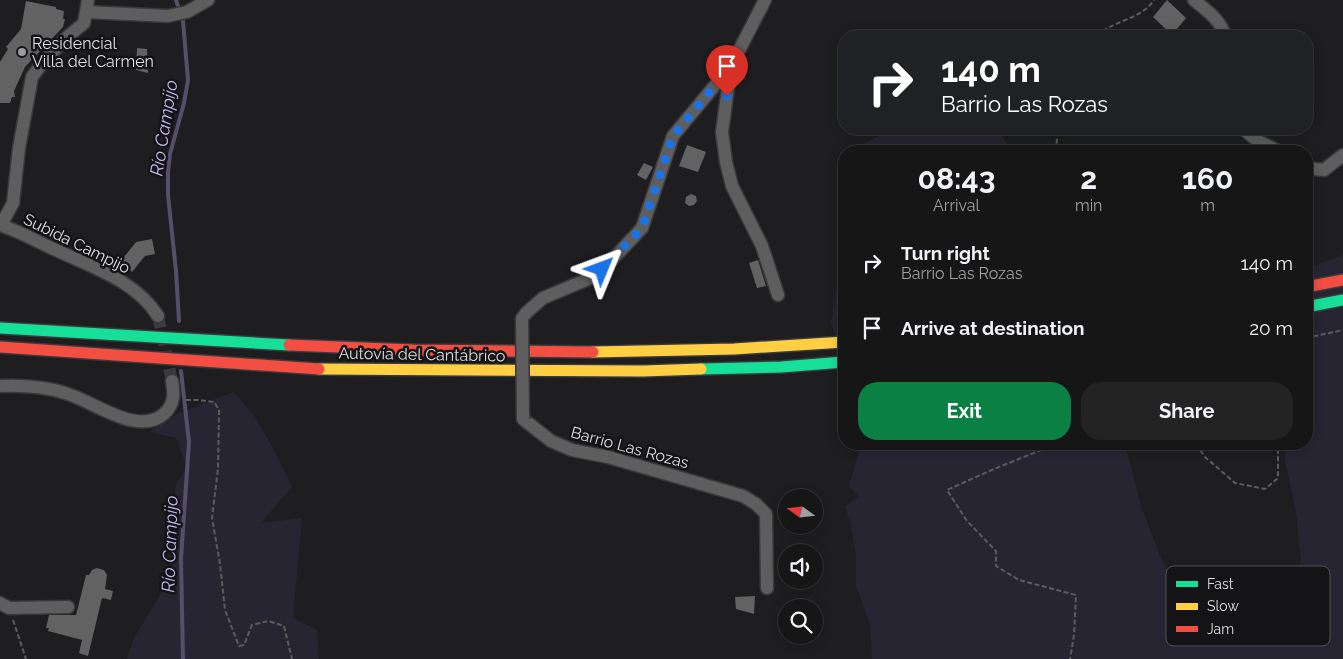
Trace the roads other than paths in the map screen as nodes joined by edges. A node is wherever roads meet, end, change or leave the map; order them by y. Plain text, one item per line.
1 (208, 0) edge
2 (765, 0) edge
3 (1194, 0) edge
4 (88, 6) edge
5 (1224, 30) edge
6 (731, 66) junction
7 (1250, 135) edge
8 (1266, 145) edge
9 (1343, 155) edge
10 (1313, 169) edge
11 (1, 225) edge
12 (1343, 280) edge
13 (1313, 286) edge
14 (778, 295) dead end
15 (1343, 300) edge
16 (1313, 306) edge
17 (158, 316) tunnel mouth
18 (0, 328) edge
19 (838, 343) edge
20 (0, 347) edge
21 (838, 362) edge
22 (172, 381) tunnel mouth
23 (0, 386) edge
24 (767, 588) dead end
25 (5, 605) edge
26 (68, 607) dead end

1 - 4 street
2 - 6 street, Barrio Las Rozas
3 - 5 street
4 - 11 street
6 - 14 street, Barrio Las Rozas
6 - 24 street, Barrio Las Rozas, bridge
7 - 8 street
9 - 10 street
11 - 17 street, Subida Campijo
12 - 13 highway
15 - 16 highway
18 - 19 highway, Autovía del Cantábrico
20 - 21 highway, Autovía del Cantábrico
22 - 23 street
25 - 26 street

